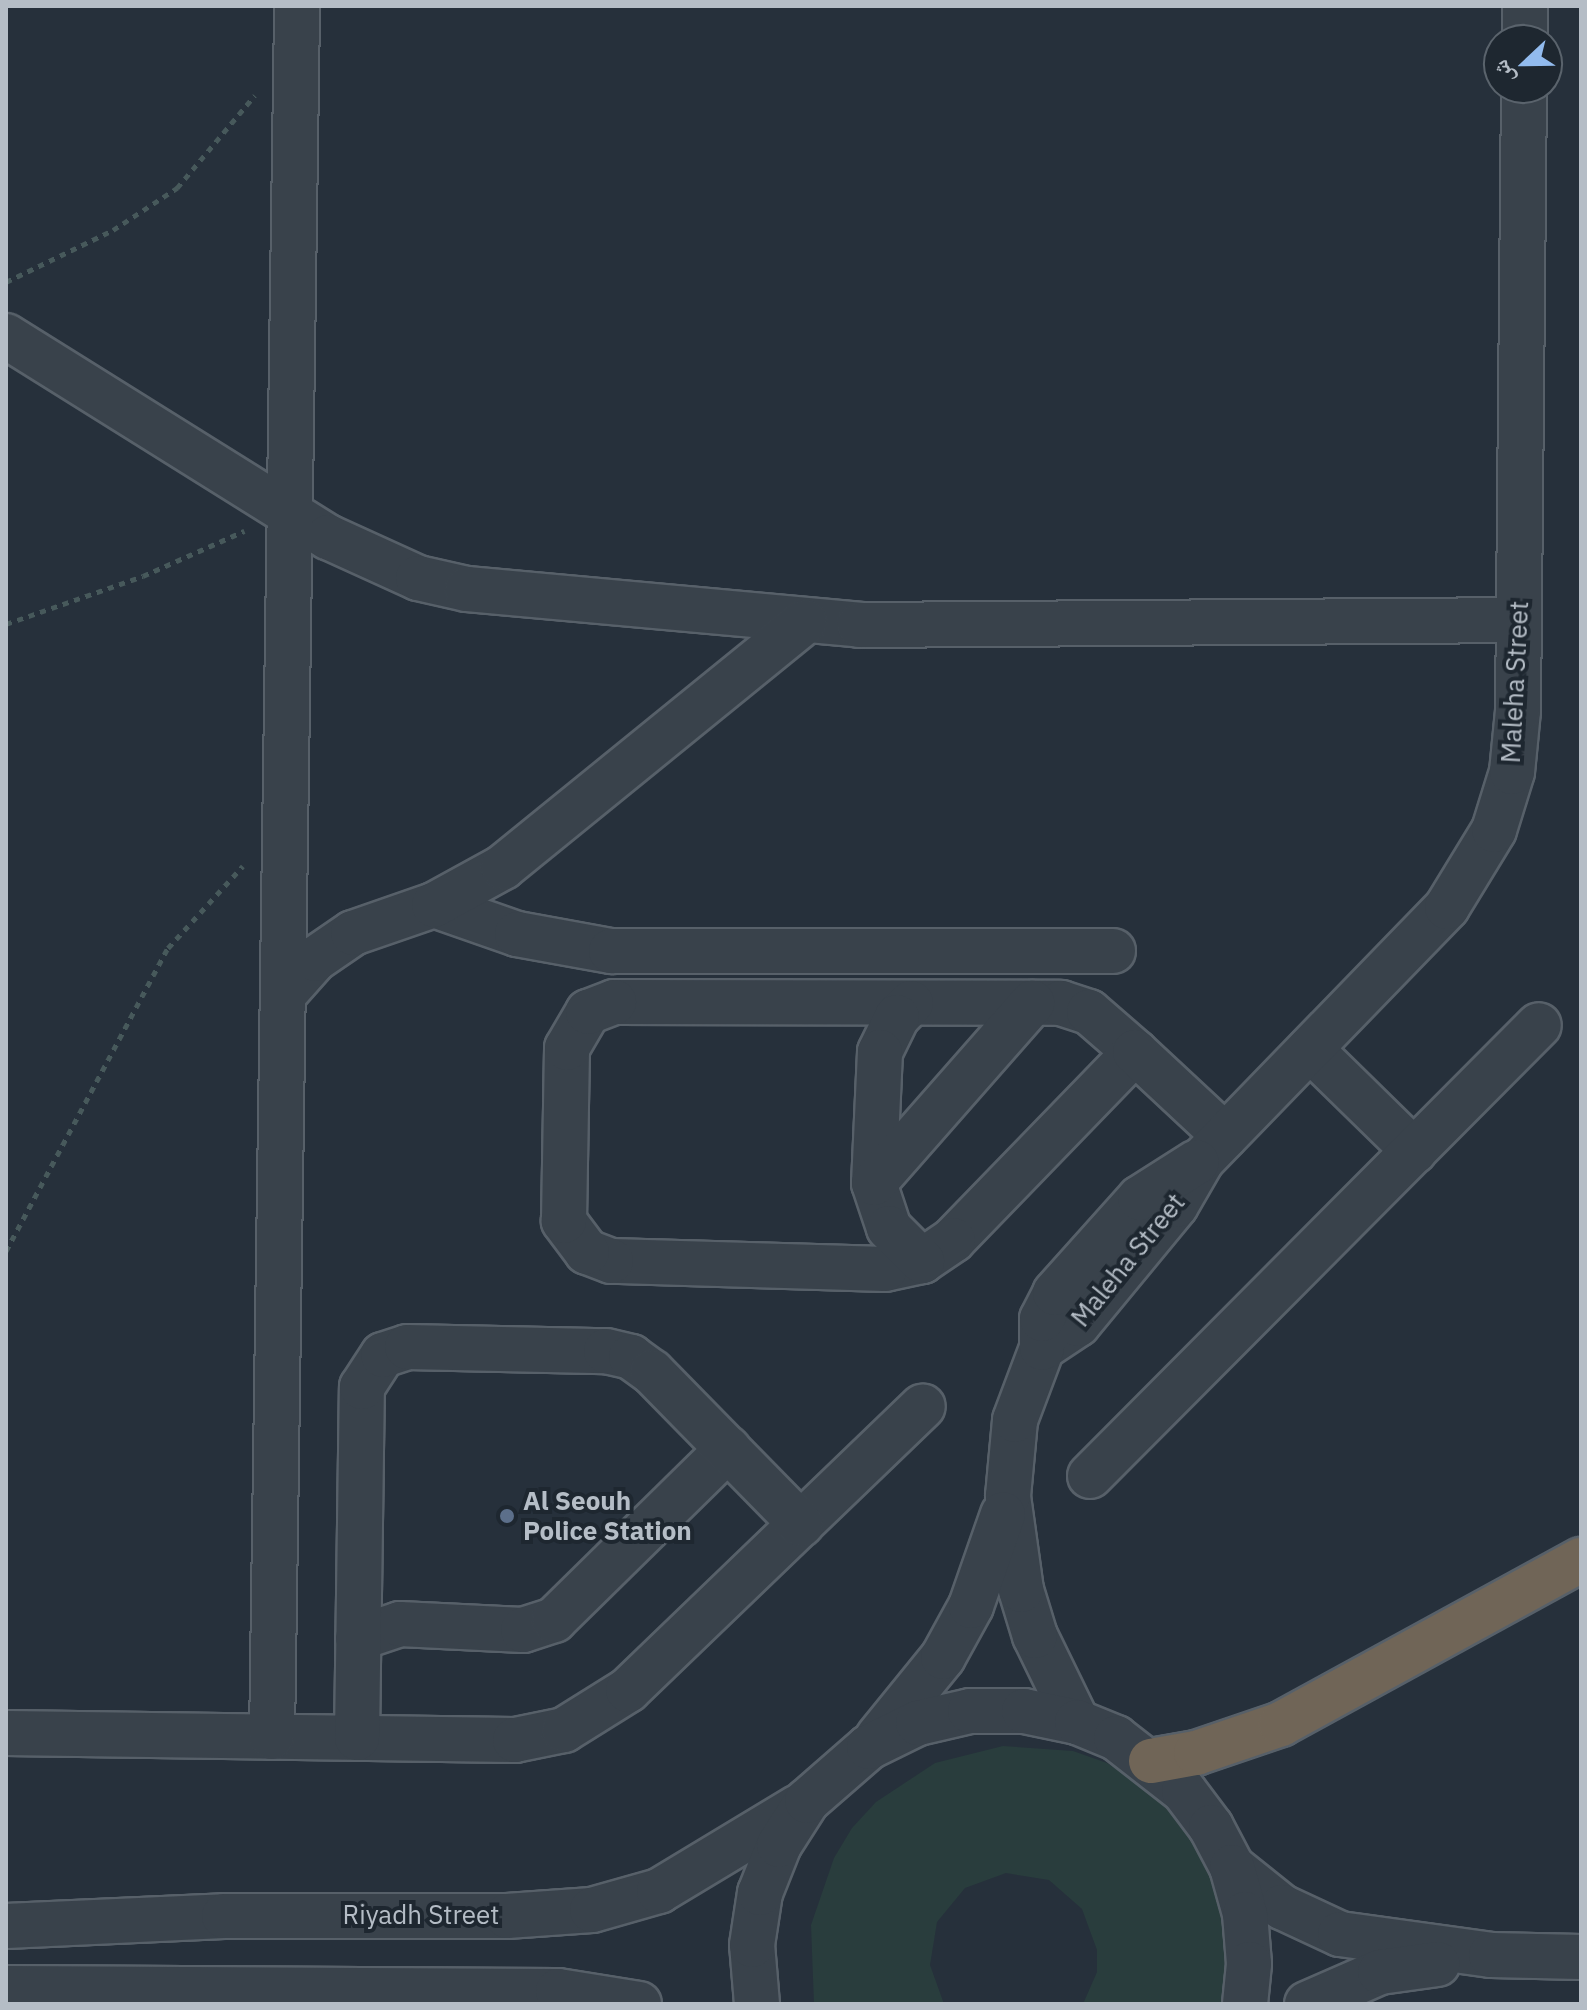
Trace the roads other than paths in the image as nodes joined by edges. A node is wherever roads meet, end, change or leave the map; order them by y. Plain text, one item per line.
1 (297, 6) edge
2 (1524, 104) edge
3 (6, 336) edge
4 (288, 510) junction
5 (1519, 620) junction
6 (805, 622) junction
7 (434, 905) junction
8 (1113, 951) dead end
9 (284, 994) junction
10 (911, 1003) junction
11 (1032, 1003) junction
12 (1539, 1025) dead end
13 (1310, 1049) junction
14 (1135, 1052) junction
15 (1214, 1148) junction
16 (1414, 1151) junction
17 (874, 1183) junction
18 (922, 1261) junction
19 (923, 1406) dead end
20 (728, 1449) junction
21 (1090, 1476) dead end
22 (1008, 1496) junction
23 (801, 1524) junction
24 (1581, 1560) edge
25 (358, 1638) junction
26 (1077, 1722) junction
27 (6, 1733) edge
28 (272, 1737) junction
29 (357, 1738) junction
30 (869, 1747) junction
31 (1151, 1761) junction
32 (807, 1801) junction
33 (1232, 1867) junction
34 (6, 1926) edge
35 (1491, 1955) junction
36 (1581, 1957) edge
37 (6, 1988) edge
38 (639, 2004) edge
39 (757, 2004) edge
40 (1245, 2004) edge
41 (1307, 2004) edge

1 - 4 street
2 - 5 street, Maleha Street
3 - 4 street
4 - 6 street
4 - 9 street
5 - 6 street
5 - 13 street, Maleha Street
6 - 7 street
7 - 8 street
7 - 9 street
9 - 28 street
10 - 11 street
10 - 17 street
10 - 18 street
11 - 14 street
11 - 17 street
12 - 16 street
13 - 15 street, Maleha Street
13 - 16 street
14 - 15 street
14 - 18 street
15 - 22 street, Maleha Street
16 - 21 street
17 - 18 street
19 - 23 street
20 - 23 street
20 - 25 street
20 - 25 street
22 - 26 street, Maleha Street
22 - 30 street, Maleha Street
23 - 29 street
24 - 31 highway
25 - 29 street
26 - 30 street
26 - 31 street
27 - 28 street
28 - 29 street
30 - 32 street
31 - 33 street
32 - 34 street, Riyadh Street
32 - 39 street
33 - 35 street
33 - 40 street
35 - 36 street
35 - 41 street
37 - 38 street

